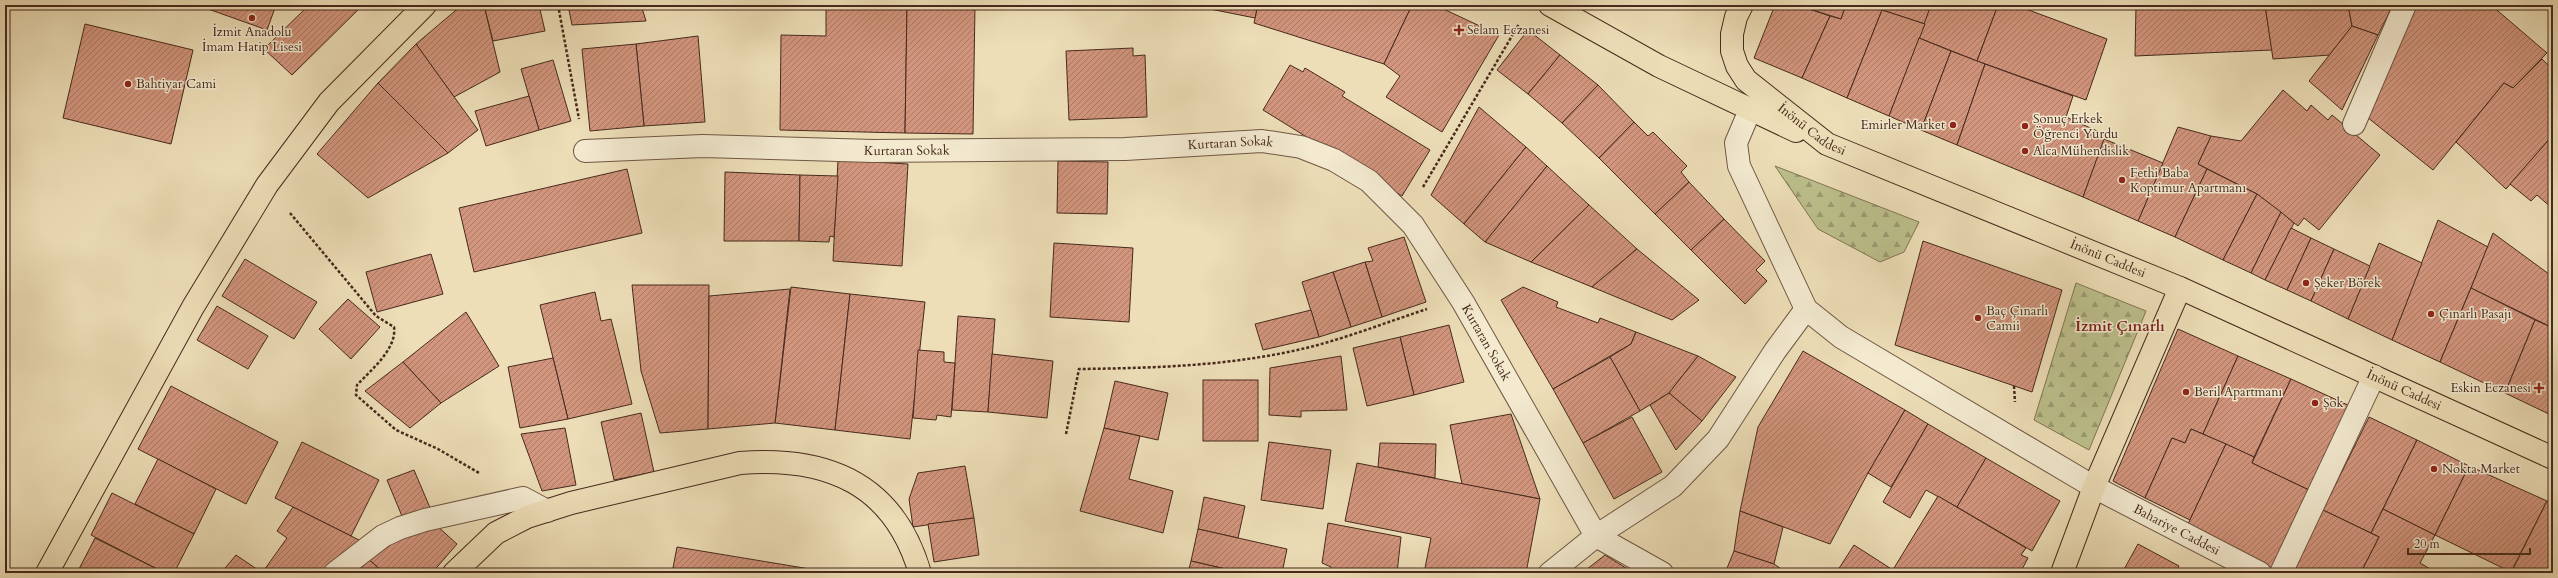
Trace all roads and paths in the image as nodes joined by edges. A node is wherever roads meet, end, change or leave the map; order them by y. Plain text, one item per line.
1 (425, 5) edge
2 (558, 5) edge
3 (1550, 5) edge
4 (1742, 5) edge
5 (2405, 5) edge
6 (1519, 24) dead end
7 (1750, 110) junction
8 (2354, 124) dead end
9 (1827, 144) junction
10 (585, 151) joint
11 (267, 185) junction
12 (1405, 217) junction
13 (2180, 288) junction
14 (1460, 298) junction
15 (1806, 309) junction
16 (2374, 376) junction
17 (1066, 434) dead end
18 (2553, 458) edge
19 (2094, 488) junction
20 (523, 498) junction
21 (547, 511) junction
22 (1596, 536) junction
23 (47, 573) edge
24 (335, 573) edge
25 (454, 573) edge
26 (920, 573) edge
27 (1550, 573) edge
28 (1662, 573) edge
29 (2062, 573) edge
30 (2260, 573) edge
31 (2281, 573) edge

1 - 11 main road
2 - 10 path
3 - 7 main road
4 - 9 main road, İnönü Caddesi
5 - 8 street
6 - 12 path
7 - 9 main road
7 - 15 street
9 - 13 main road, İnönü Caddesi
10 - 12 street, Kurtaran Sokak
11 - 20 path
11 - 23 main road
12 - 14 street, Kurtaran Sokak
13 - 16 main road, İnönü Caddesi
13 - 19 main road
14 - 17 path
14 - 22 street, Kurtaran Sokak
15 - 19 street, Bahariye Caddesi
15 - 22 street
16 - 18 main road, İnönü Caddesi
16 - 31 street
19 - 29 main road
19 - 30 street, Bahariye Caddesi
20 - 21 street
20 - 24 street
21 - 25 main road
21 - 26 main road
22 - 27 street
22 - 28 street

